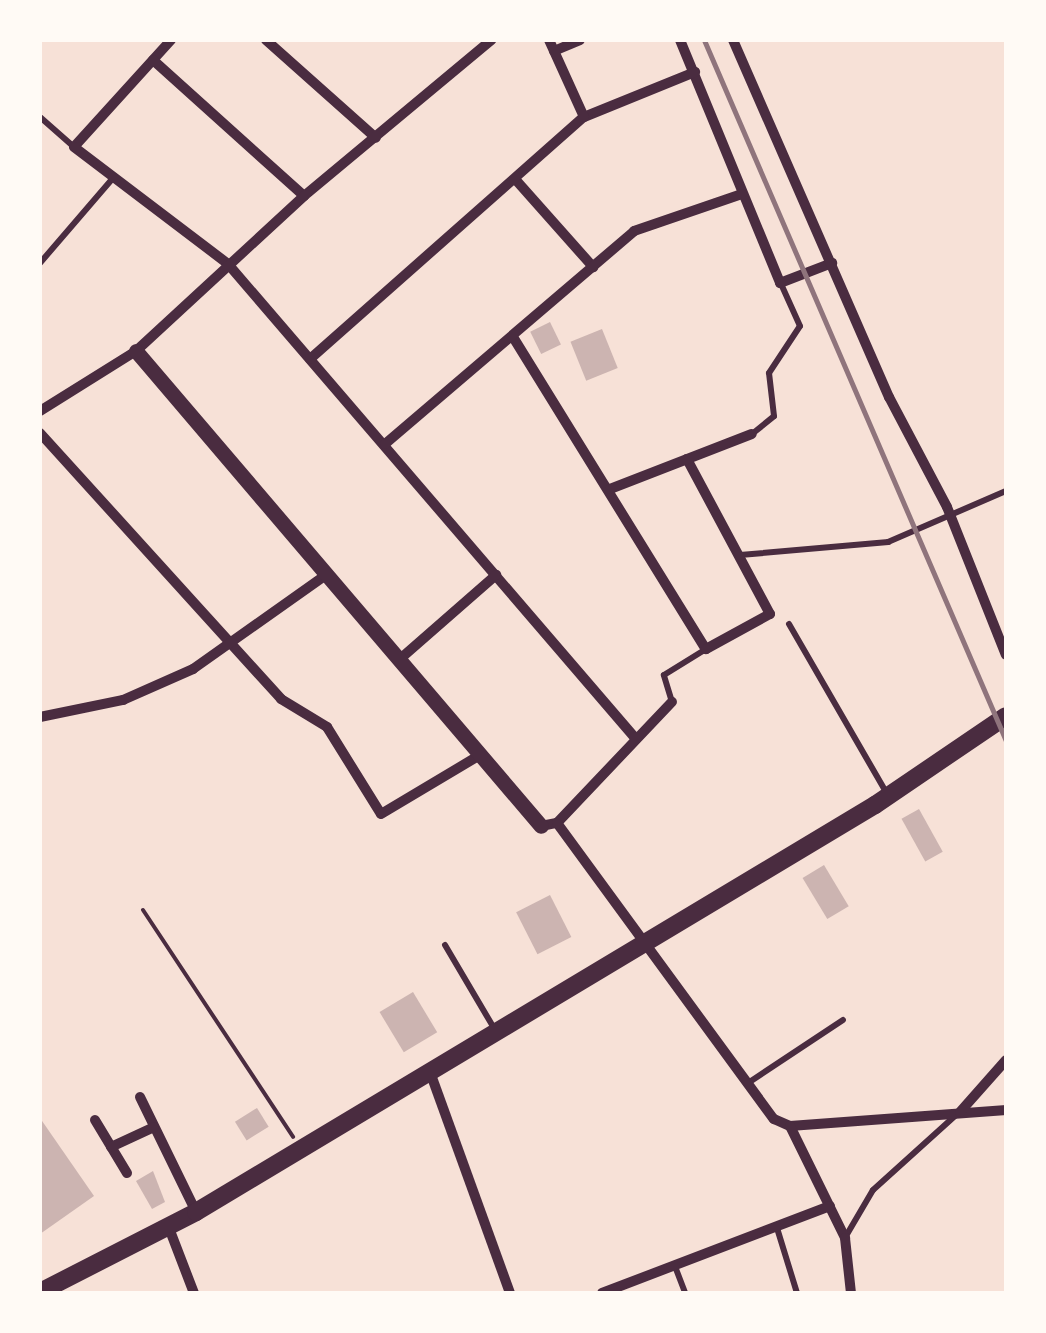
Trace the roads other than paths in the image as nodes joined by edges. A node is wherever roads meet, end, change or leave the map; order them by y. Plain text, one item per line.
1 (171, 40) edge
2 (266, 40) edge
3 (491, 40) edge
4 (580, 40) edge
5 (680, 40) edge
6 (733, 40) edge
7 (552, 46) edge
8 (153, 60) junction
9 (695, 72) junction
10 (40, 117) edge
11 (584, 117) junction
12 (376, 138) junction
13 (74, 147) junction
14 (114, 178) junction
15 (515, 179) junction
16 (742, 194) junction
17 (304, 196) junction
18 (40, 263) edge
19 (228, 264) junction
20 (826, 265) junction
21 (593, 267) junction
22 (784, 281) junction
23 (513, 337) junction
24 (136, 351) junction
25 (310, 359) junction
26 (40, 411) edge
27 (40, 433) edge
28 (752, 434) joint
29 (385, 444) junction
30 (687, 459) junction
31 (610, 488) junction
32 (1006, 491) edge
33 (947, 518) junction
34 (739, 555) junction
35 (496, 574) junction
36 (326, 575) junction
37 (789, 624) dead end
38 (232, 646) junction
39 (706, 649) junction
40 (1006, 655) edge
41 (400, 659) junction
42 (672, 702) joint
43 (1006, 716) edge
44 (40, 717) edge
45 (636, 739) junction
46 (480, 756) junction
47 (888, 796) junction
48 (549, 825) junction
49 (643, 944) junction
50 (445, 946) dead end
51 (843, 1020) dead end
52 (495, 1030) junction
53 (1006, 1060) edge
54 (430, 1072) junction
55 (748, 1084) junction
56 (140, 1097) dead end
57 (1006, 1110) edge
58 (959, 1113) junction
59 (94, 1120) dead end
60 (790, 1126) junction
61 (154, 1127) junction
62 (111, 1147) junction
63 (127, 1173) dead end
64 (830, 1206) junction
65 (196, 1212) junction
66 (168, 1228) junction
67 (777, 1228) junction
68 (845, 1238) junction
69 (676, 1269) junction
70 (47, 1291) edge
71 (194, 1293) edge
72 (510, 1293) edge
73 (602, 1293) edge
74 (684, 1293) edge
75 (797, 1293) edge
76 (851, 1293) edge

1 - 8 street
2 - 12 street
3 - 12 street
4 - 7 street
5 - 9 street
6 - 20 street
7 - 11 street
8 - 13 street
8 - 17 street
9 - 11 street
9 - 16 street
10 - 13 lane
11 - 15 street
12 - 17 street
13 - 14 street
14 - 18 lane
14 - 19 street
15 - 21 street
15 - 25 street
16 - 21 street
16 - 22 street
17 - 19 street
19 - 24 street
19 - 25 street
20 - 22 street
20 - 33 street
21 - 23 street
22 - 28 lane
23 - 29 street
23 - 31 street
24 - 26 street
24 - 36 street
25 - 29 street
27 - 38 street
28 - 30 street
29 - 35 street
30 - 31 street
30 - 34 street
31 - 39 street
32 - 33 lane
33 - 34 lane
33 - 40 street
34 - 39 street
35 - 41 street
35 - 45 street
36 - 38 street
36 - 41 street
37 - 47 lane
38 - 44 street
38 - 46 street
39 - 42 lane
41 - 46 street
42 - 45 street
43 - 47 main road
45 - 48 street
46 - 48 street
47 - 49 main road
48 - 49 street
49 - 52 main road
49 - 55 street
50 - 52 lane
51 - 55 lane
52 - 54 main road
53 - 58 street
54 - 65 main road
54 - 72 street
55 - 60 street
56 - 61 street
57 - 58 street
58 - 60 street
58 - 68 lane
59 - 62 street
60 - 64 street
61 - 62 street
61 - 65 street
62 - 63 street
64 - 67 street
64 - 68 street
65 - 66 main road
66 - 70 main road
66 - 71 street
67 - 69 street
67 - 75 lane
68 - 76 street
69 - 73 street
69 - 74 lane

